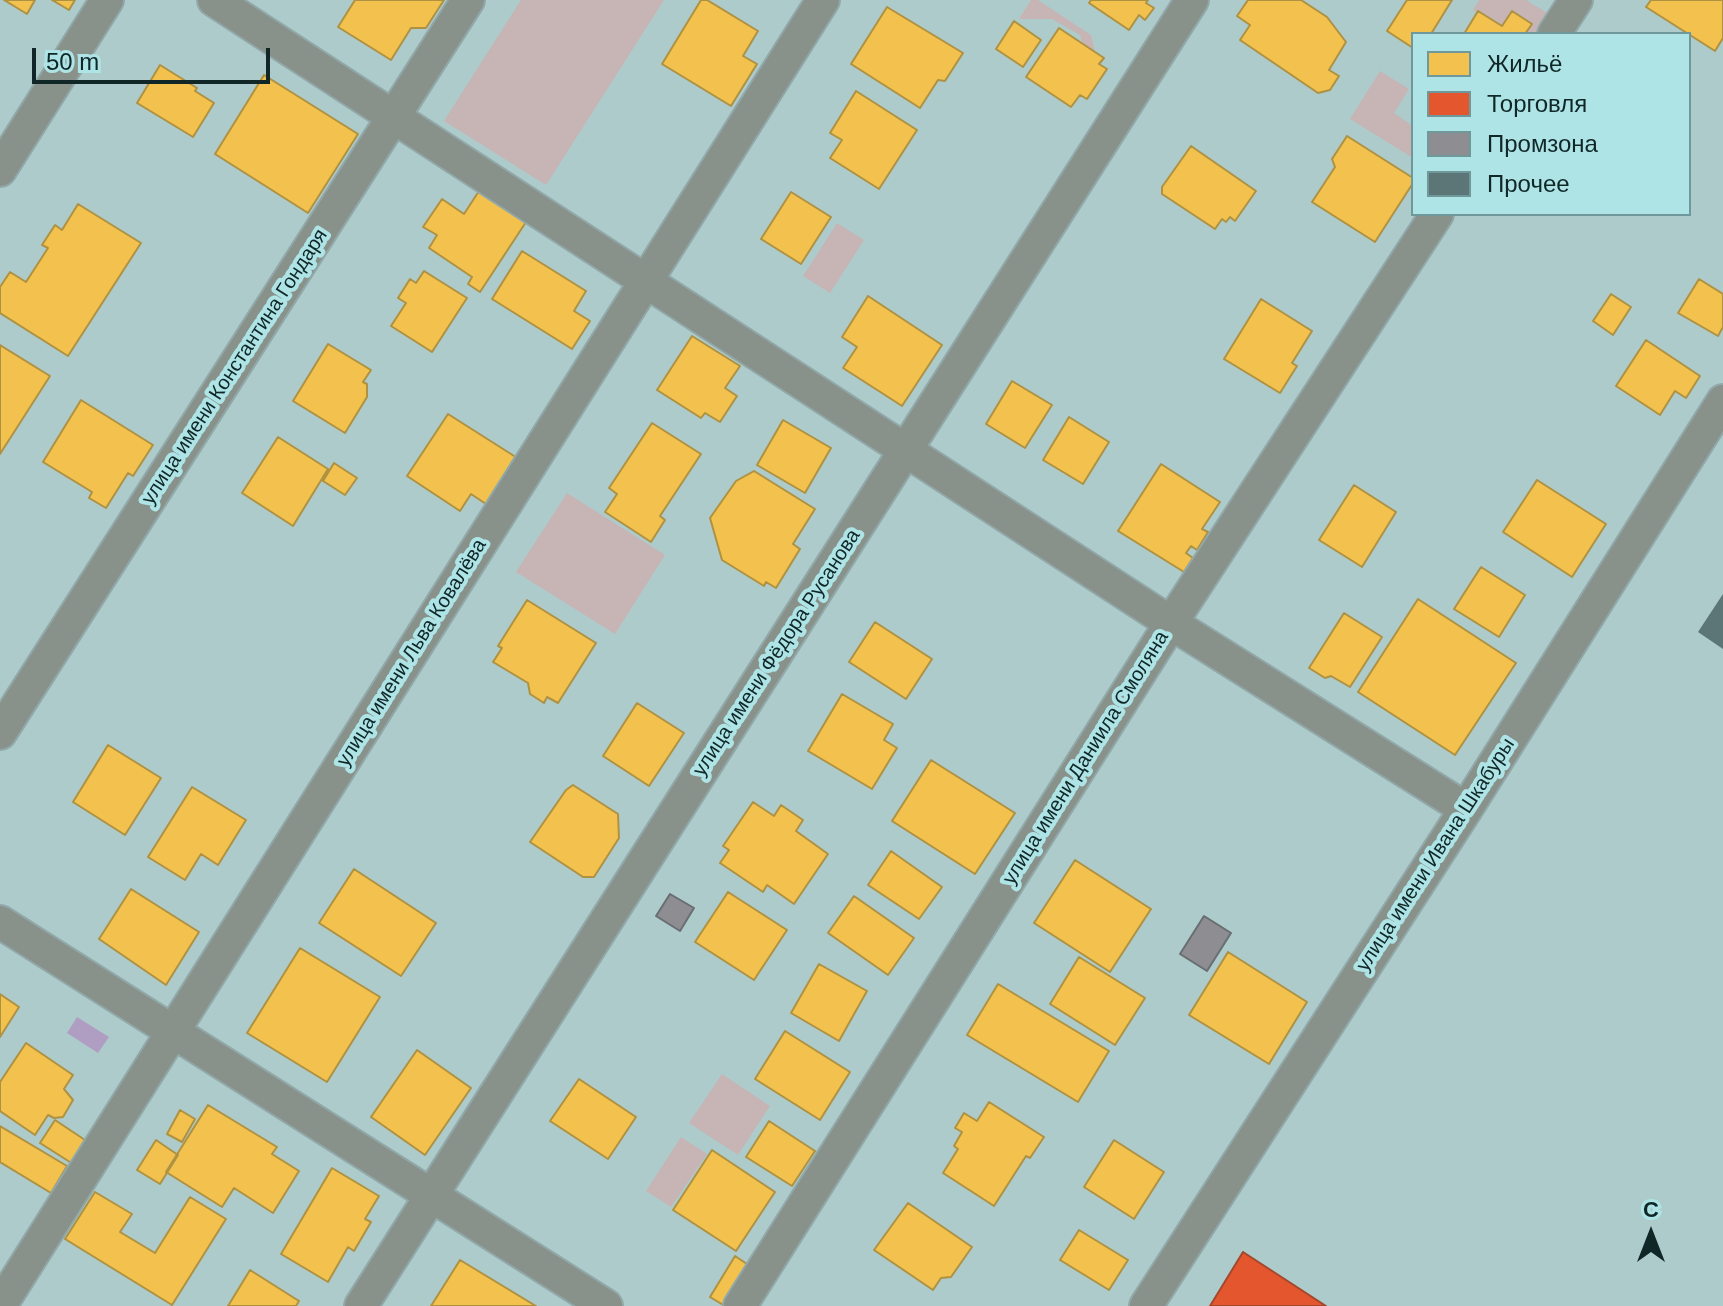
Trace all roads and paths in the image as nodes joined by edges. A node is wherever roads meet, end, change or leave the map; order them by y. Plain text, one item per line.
1 (107, 0) edge
2 (214, 0) edge
3 (468, 0) edge
4 (823, 0) edge
5 (1192, 0) edge
6 (1576, 0) edge
7 (1555, 32) edge
8 (394, 117) junction
9 (0, 170) edge
10 (1436, 216) edge
11 (646, 281) junction
12 (1723, 401) edge
13 (907, 451) junction
14 (1171, 623) junction
15 (0, 733) edge
16 (1466, 809) junction
17 (0, 922) edge
18 (173, 1031) junction
19 (430, 1196) junction
20 (0, 1306) edge
21 (361, 1306) edge
22 (606, 1306) edge
23 (740, 1306) edge
24 (1146, 1306) edge

1 - 9 street
2 - 8 street
3 - 8 street, улица имени Константина Гондаря
4 - 11 street, улица имени Льва Ковалёва
5 - 13 street, улица имени Фёдора Русанова
6 - 7 street
8 - 11 street
8 - 15 street, улица имени Константина Гондаря
10 - 14 street, улица имени Даниила Смоляна
11 - 13 street
11 - 18 street, улица имени Льва Ковалёва
12 - 16 street, улица имени Ивана Шкабуры
13 - 14 street
13 - 19 street, улица имени Фёдора Русанова
14 - 16 street
14 - 23 street, улица имени Даниила Смоляна
16 - 24 street, улица имени Ивана Шкабуры
17 - 18 street
18 - 19 street
18 - 20 street, улица имени Льва Ковалёва
19 - 21 street, улица имени Фёдора Русанова
19 - 22 street

